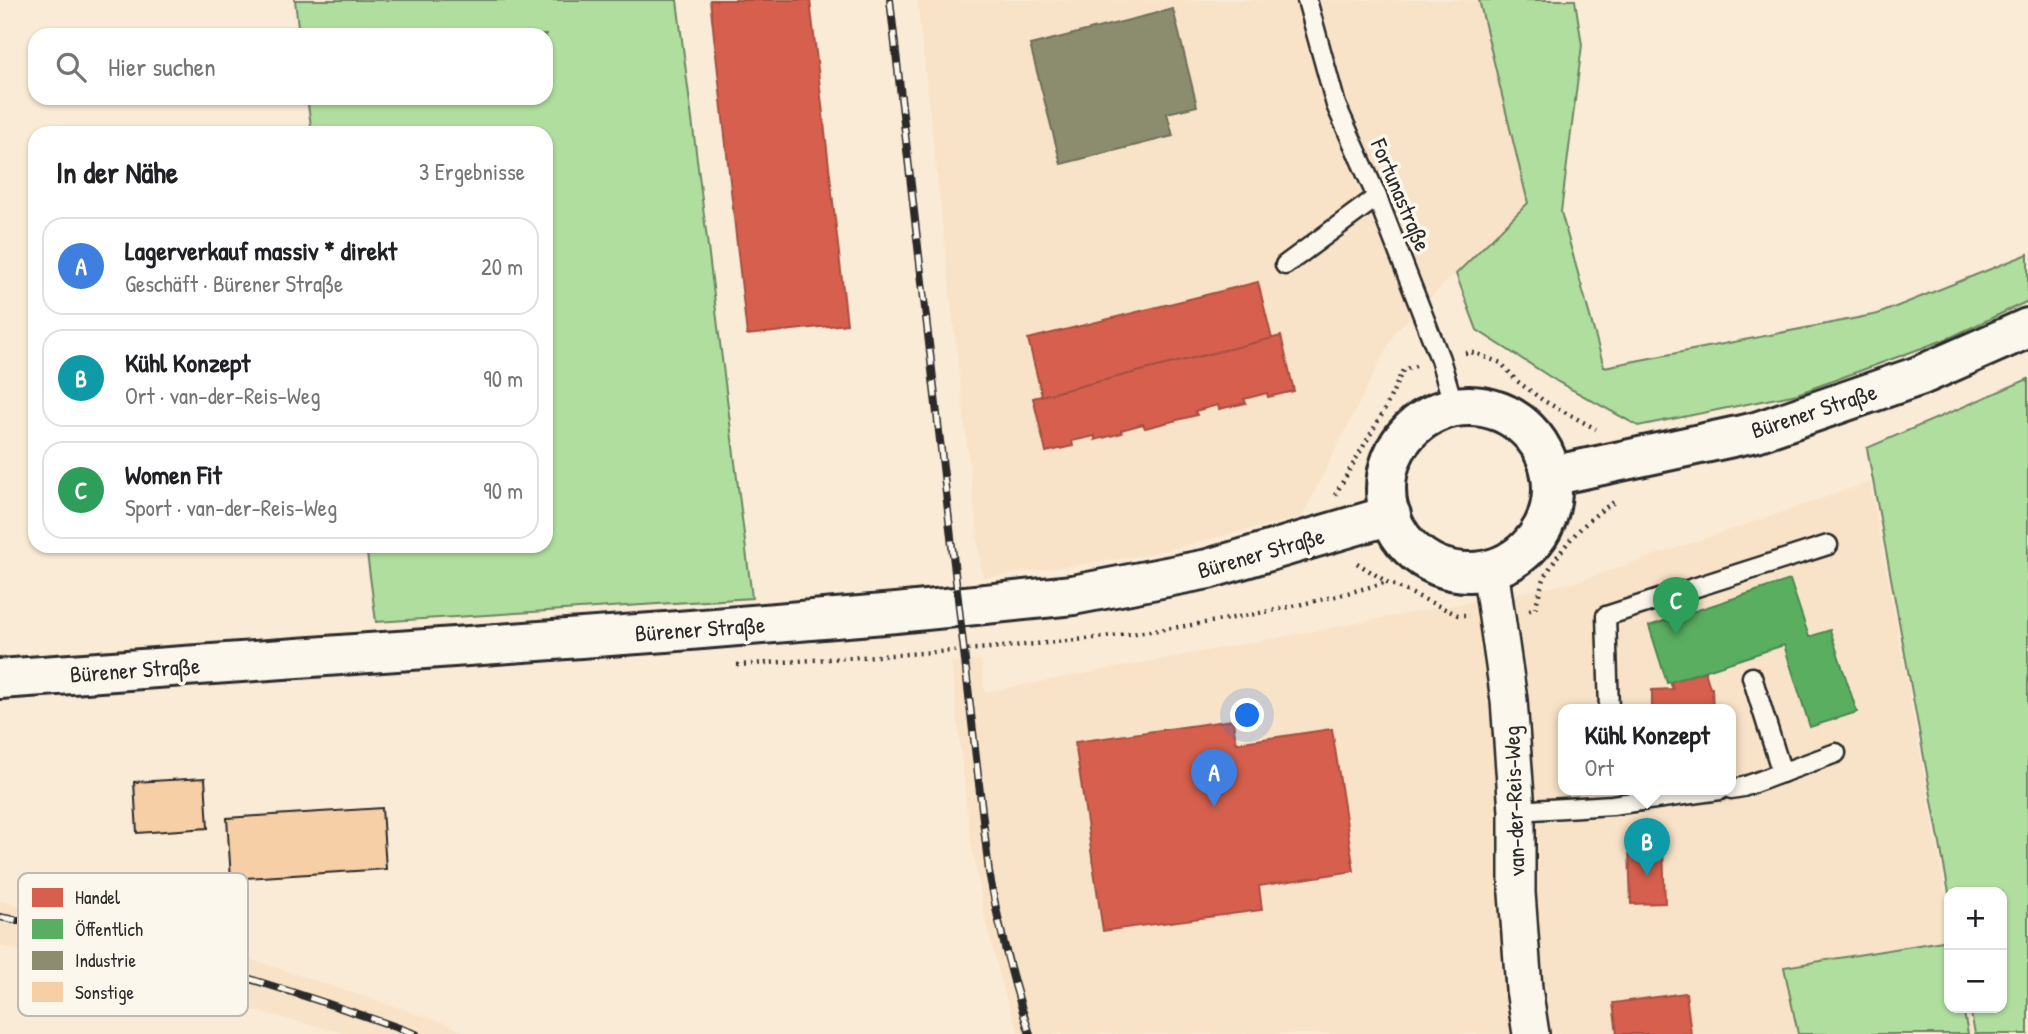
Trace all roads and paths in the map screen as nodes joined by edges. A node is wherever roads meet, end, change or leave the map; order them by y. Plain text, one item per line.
1 (1307, 0) edge
2 (1377, 197) junction
3 (1286, 265) dead end
4 (2028, 328) edge
5 (1440, 359) junction
6 (1454, 407) junction
7 (1605, 463) junction
8 (1551, 476) junction
9 (1391, 515) junction
10 (1343, 530) junction
11 (1828, 545) dead end
12 (1490, 569) junction
13 (1752, 677) dead end
14 (0, 679) edge
15 (1609, 704) edge
16 (1836, 753) dead end
17 (1782, 773) junction
18 (1736, 788) edge
19 (1642, 795) edge
20 (1611, 797) edge
21 (1517, 811) junction
22 (1531, 1034) edge

1 - 2 lane, Fortunastraße
2 - 3 lane
2 - 5 lane, Fortunastraße
4 - 7 main road, Bürener Straße
5 - 6 lane, Fortunastraße
5 - 7 path
5 - 10 path
6 - 8 main road
6 - 9 main road
7 - 8 main road, Bürener Straße
8 - 12 main road
9 - 10 main road, Bürener Straße
9 - 12 main road
10 - 14 main road, Bürener Straße
11 - 15 lane
12 - 21 street, van-der-Reis-Weg
13 - 17 lane
16 - 17 lane
17 - 18 lane
19 - 20 lane
20 - 21 lane
21 - 22 street, van-der-Reis-Weg

